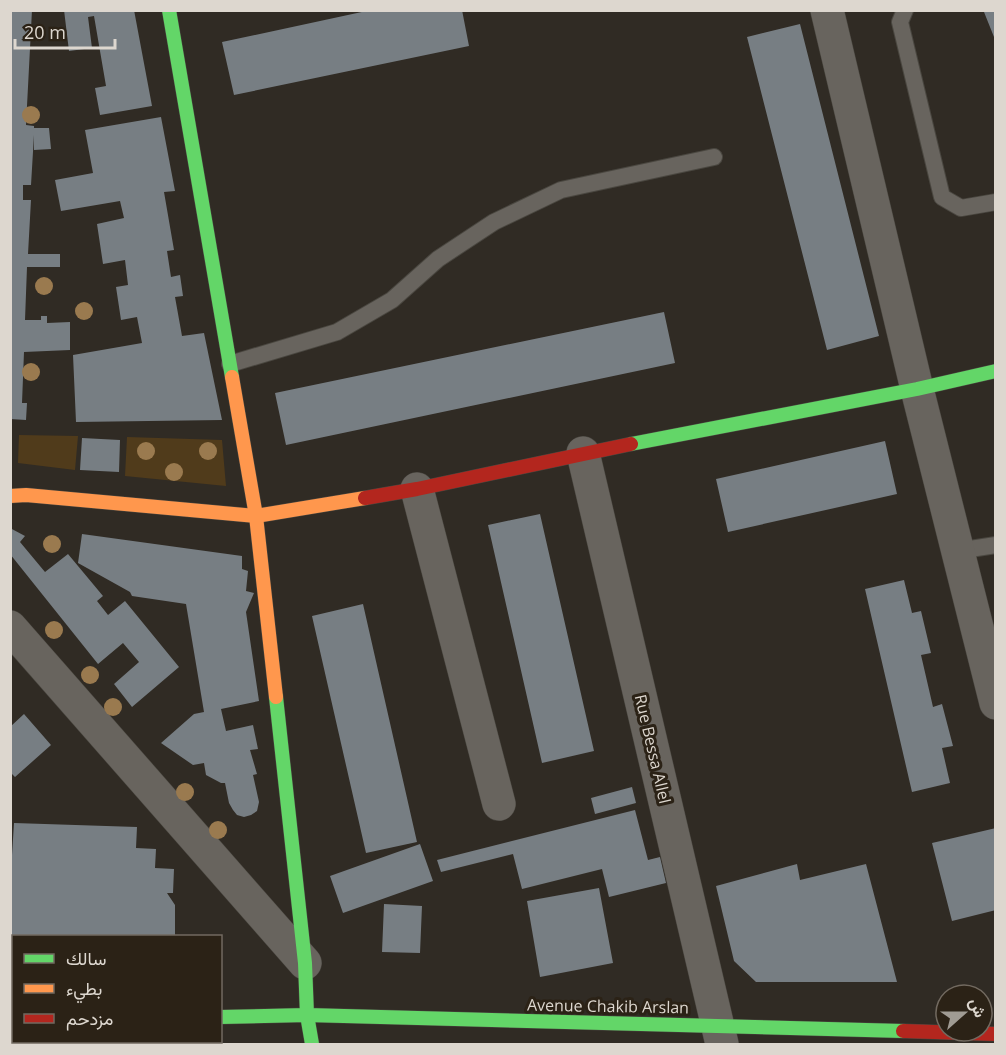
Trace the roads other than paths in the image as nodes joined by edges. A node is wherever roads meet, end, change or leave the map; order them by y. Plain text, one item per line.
1 (169, 10) edge
2 (827, 10) edge
3 (905, 10) edge
4 (714, 157) dead end
5 (996, 202) edge
6 (230, 364) junction
7 (996, 371) edge
8 (917, 389) junction
9 (583, 453) junction
10 (417, 489) junction
11 (16, 494) edge
12 (256, 516) junction
13 (996, 545) edge
14 (957, 551) junction
15 (10, 627) edge
16 (996, 703) edge
17 (499, 804) dead end
18 (305, 963) junction
19 (307, 1015) junction
20 (222, 1017) edge
21 (996, 1034) edge
22 (720, 1035) edge
23 (312, 1044) edge

1 - 6 street
2 - 8 street
3 - 5 lane
4 - 6 lane
6 - 12 street
7 - 8 street
8 - 9 street
8 - 14 street
9 - 10 street
9 - 22 street, Rue Bessa Allel
10 - 12 street
10 - 17 street
11 - 12 street
12 - 18 street
13 - 14 lane
14 - 16 street
15 - 18 street
18 - 19 street
19 - 20 street, Avenue Chakib Arslan
19 - 22 street, Avenue Chakib Arslan
19 - 23 street
21 - 22 street, Avenue Chakib Arslan

